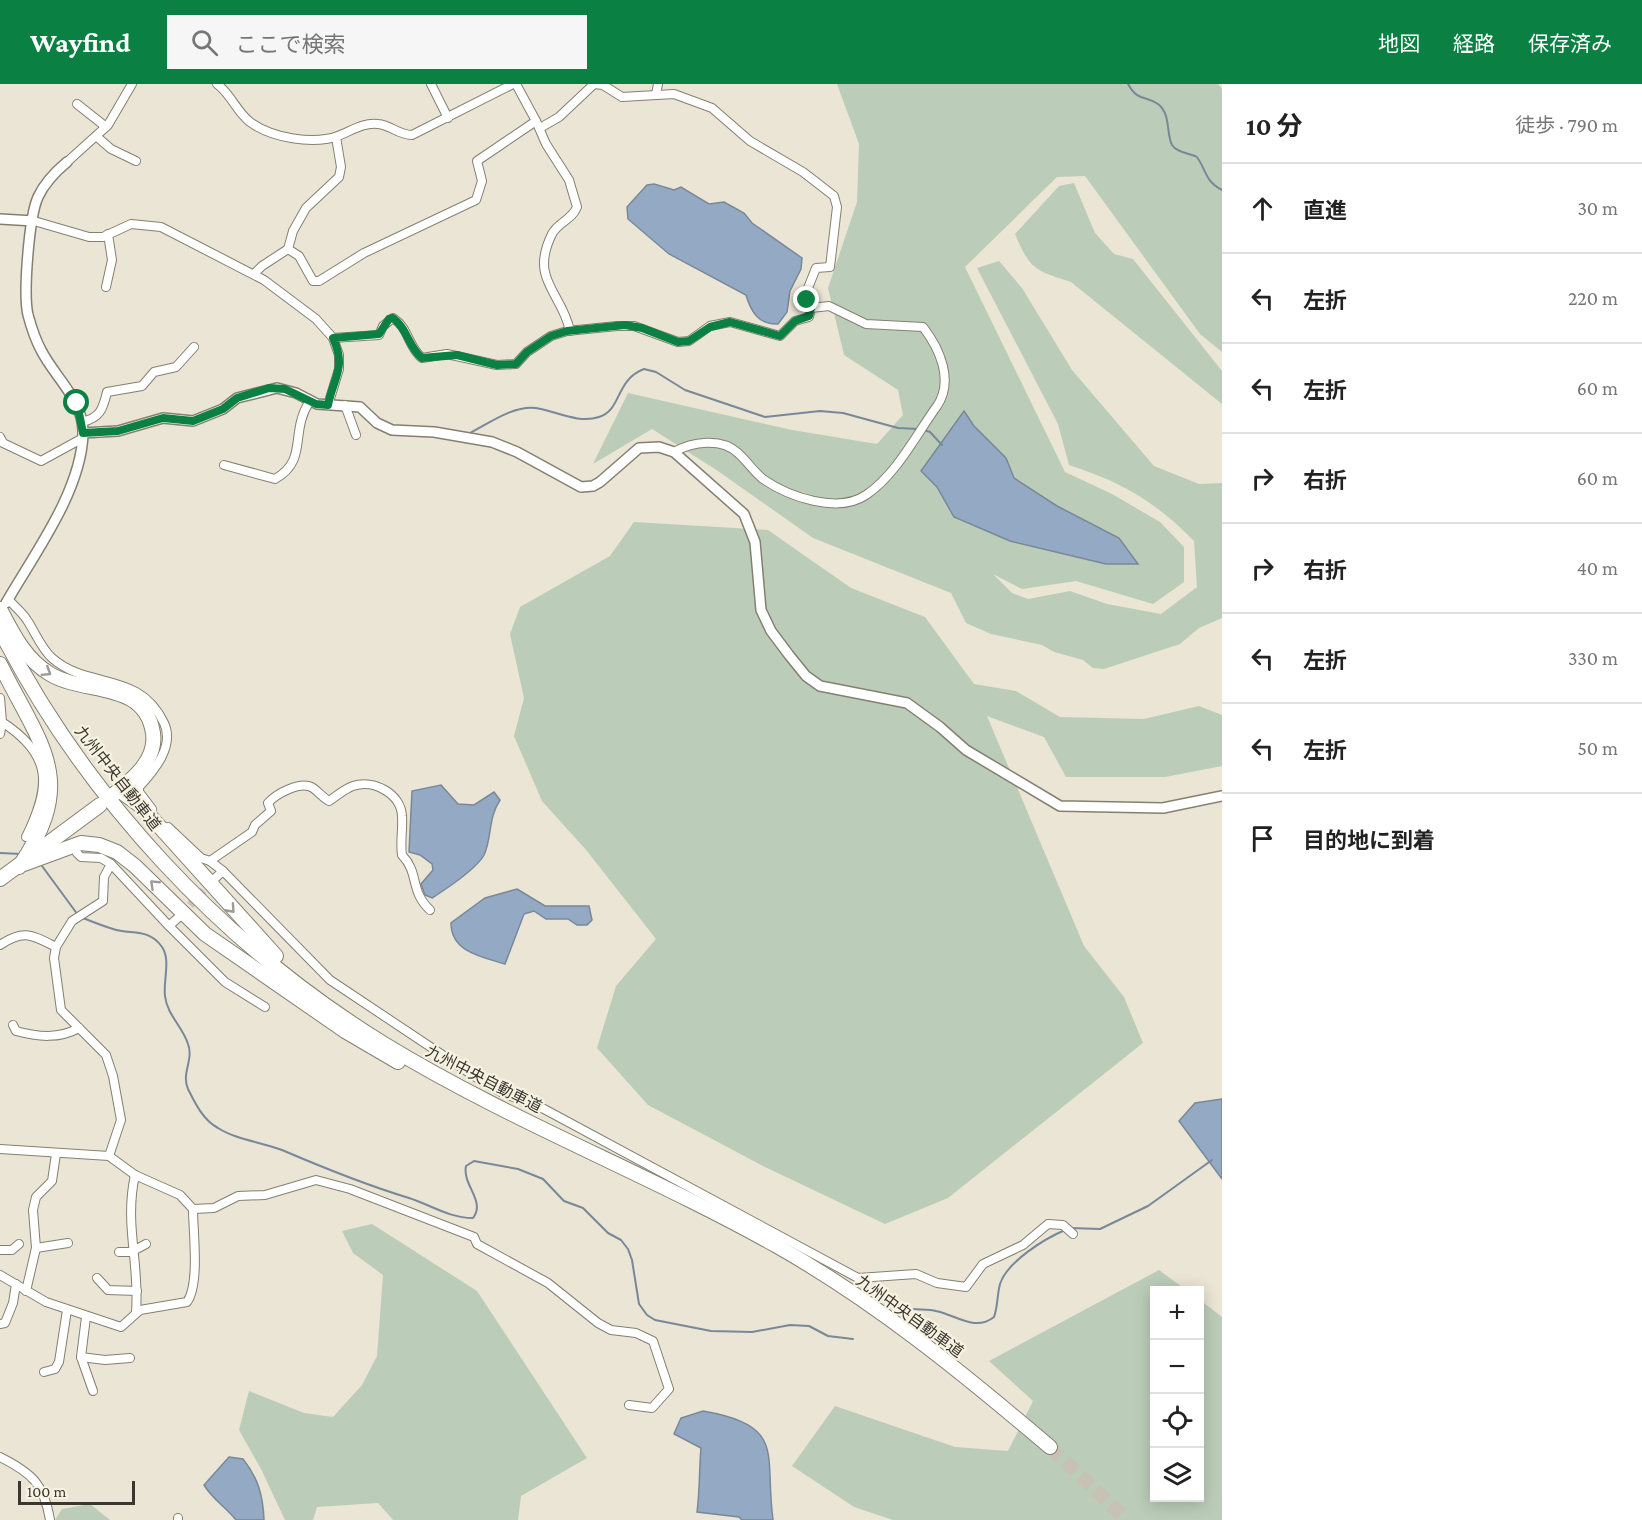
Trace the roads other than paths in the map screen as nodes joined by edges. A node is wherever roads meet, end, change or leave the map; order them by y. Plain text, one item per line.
1 (132, 84) edge
2 (217, 84) edge
3 (431, 84) edge
4 (514, 84) edge
5 (594, 84) edge
6 (658, 84) edge
7 (656, 94) junction
8 (77, 104) dead end
9 (448, 118) junction
10 (538, 124) junction
11 (106, 127) junction
12 (96, 136) junction
13 (336, 137) junction
14 (136, 161) dead end
15 (67, 162) joint
16 (0, 219) edge
17 (34, 221) junction
18 (108, 234) junction
19 (288, 249) junction
20 (254, 274) junction
21 (106, 287) dead end
22 (811, 308) junction
23 (570, 331) junction
24 (333, 338) junction
25 (194, 347) dead end
26 (310, 401) junction
27 (328, 405) junction
28 (345, 405) junction
29 (82, 422) junction
30 (356, 435) dead end
31 (83, 436) junction
32 (0, 437) edge
33 (8, 445) junction
34 (0, 451) edge
35 (674, 452) junction
36 (224, 465) dead end
37 (5, 604) edge
38 (0, 630) edge
39 (0, 644) edge
40 (0, 664) edge
41 (0, 698) edge
42 (3, 722) junction
43 (0, 734) edge
44 (1222, 796) edge
45 (100, 805) dead end
46 (26, 837) dead end
47 (77, 853) dead end
48 (210, 861) junction
49 (111, 864) junction
50 (21, 866) junction
51 (223, 871) junction
52 (0, 879) edge
53 (213, 880) tunnel mouth
54 (430, 910) dead end
55 (180, 916) tunnel mouth
56 (169, 926) junction
57 (0, 945) edge
58 (56, 947) junction
59 (265, 1007) dead end
60 (13, 1025) dead end
61 (79, 1028) junction
62 (424, 1074) junction
63 (514, 1114) junction
64 (0, 1149) edge
65 (56, 1154) junction
66 (109, 1156) junction
67 (135, 1175) junction
68 (193, 1209) junction
69 (1073, 1234) dead end
70 (68, 1243) dead end
71 (19, 1244) dead end
72 (146, 1244) dead end
73 (36, 1248) junction
74 (0, 1250) edge
75 (119, 1252) dead end
76 (131, 1252) junction
77 (0, 1275) edge
78 (97, 1278) dead end
79 (16, 1284) junction
80 (26, 1291) junction
81 (137, 1291) junction
82 (67, 1310) junction
83 (136, 1312) junction
84 (86, 1317) junction
85 (0, 1324) edge
86 (81, 1357) junction
87 (130, 1358) dead end
88 (44, 1372) dead end
89 (93, 1391) dead end
90 (629, 1405) dead end
91 (0, 1457) edge
92 (50, 1520) edge

1 - 11 street
2 - 13 street
3 - 9 street
4 - 9 street
4 - 10 street
5 - 7 street
5 - 10 street
6 - 7 street
7 - 22 street
8 - 11 street
9 - 13 street
10 - 19 street
10 - 23 street
11 - 12 street
12 - 14 street
12 - 15 street
13 - 19 street
15 - 17 street
16 - 17 street
17 - 18 street
17 - 29 street
18 - 20 street
18 - 21 street
19 - 20 street
20 - 24 street
22 - 23 street
22 - 35 street
23 - 24 street
24 - 27 street
25 - 29 street
26 - 27 street
26 - 31 street
26 - 36 street
27 - 28 street
28 - 30 street
28 - 35 street
29 - 31 street
31 - 33 street
31 - 37 street
32 - 33 street
33 - 34 street
35 - 44 street
37 - 48 street
37 -> 63 highway
38 - 63 highway, 九州中央自動車道
39 - 62 highway, 九州中央自動車道
40 - 50 highway
41 - 42 street
42 - 43 street
42 - 46 street
45 - 50 highway
47 - 49 street
48 - 51 street
48 - 54 street
49 - 56 street
49 - 58 street
50 - 52 highway
62 -> 50 highway
51 - 53 street
51 - 69 street
55 - 56 street
56 - 59 street
57 - 58 street
58 - 61 street
60 - 61 street
61 - 66 street
62 - 63 highway, 九州中央自動車道
64 - 65 street
65 - 66 street
65 - 73 street
66 - 67 street
67 - 68 street
67 - 76 street
68 - 83 street
68 - 90 street
70 - 73 street
71 - 74 street
72 - 76 street
73 - 80 street
75 - 76 street
76 - 81 street
77 - 79 street
78 - 81 street
79 - 80 street
79 - 85 street
80 - 82 street
81 - 83 street
82 - 84 street
82 - 88 street
83 - 84 street
84 - 86 street
86 - 87 street
86 - 89 street
91 - 92 street

